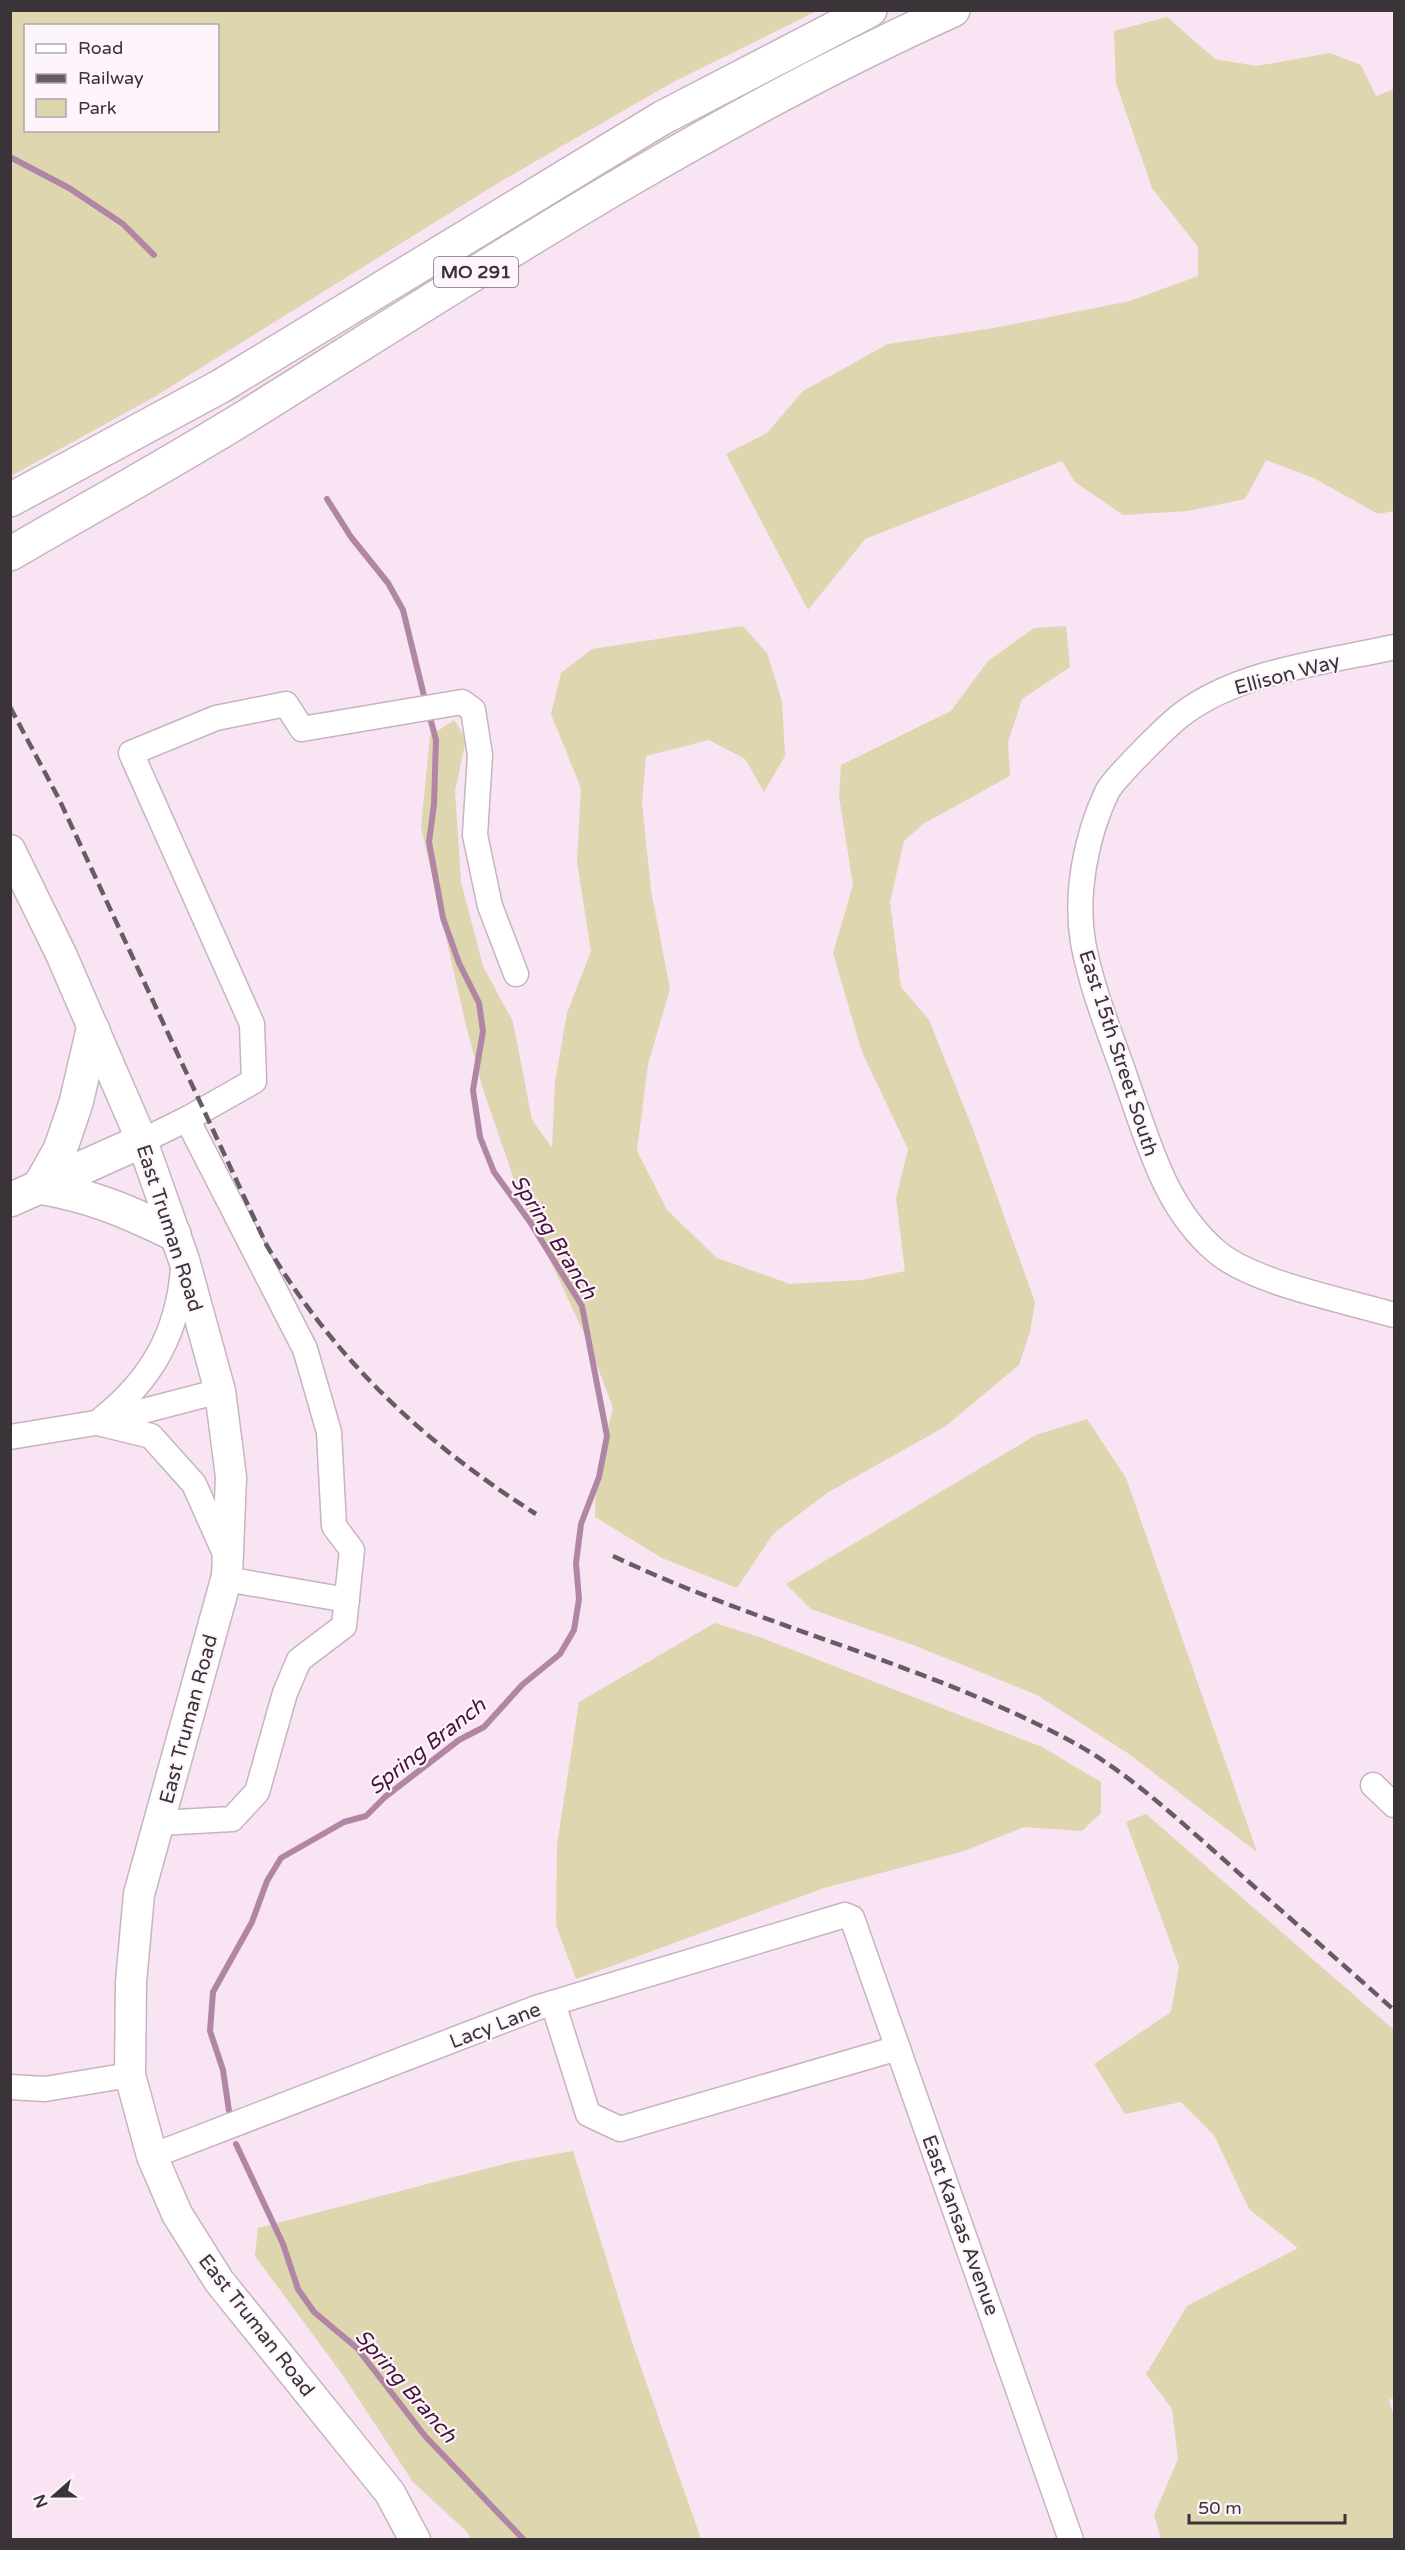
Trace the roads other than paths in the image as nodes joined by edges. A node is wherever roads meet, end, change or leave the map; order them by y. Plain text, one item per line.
1 (870, 10) edge
2 (953, 10) edge
3 (10, 500) edge
4 (10, 554) edge
5 (1395, 647) edge
6 (1108, 790) joint
7 (10, 850) edge
8 (516, 974) dead end
9 (93, 1030) junction
10 (187, 1119) junction
11 (142, 1141) junction
12 (25, 1194) edge
13 (179, 1247) junction
14 (1395, 1315) edge
15 (220, 1391) junction
16 (96, 1423) junction
17 (10, 1437) edge
18 (227, 1570) junction
19 (347, 1600) junction
20 (1373, 1785) dead end
21 (1395, 1805) edge
22 (159, 1823) junction
23 (845, 1915) joint
24 (553, 2003) junction
25 (898, 2049) junction
26 (130, 2075) junction
27 (10, 2087) edge
28 (152, 2156) junction
29 (415, 2540) edge
30 (1071, 2540) edge

1 - 3 highway, MO 291
2 - 4 highway, MO 291
5 - 6 street, Ellison Way
6 - 14 street, East 15th Street South
7 - 9 main road, East Truman Road
8 - 10 street
9 - 11 main road, East Truman Road
9 - 12 highway
10 - 11 street
10 - 19 street
11 - 12 highway
11 - 13 main road, East Truman Road
12 - 13 highway
13 - 15 main road, East Truman Road
13 - 16 street
15 - 16 street
15 - 18 main road, East Truman Road
16 - 17 street
16 - 18 street
18 - 19 street
18 - 22 main road, East Truman Road
19 - 22 street
20 - 21 street
22 - 26 main road, East Truman Road
23 - 24 street, Lacy Lane
23 - 25 street, East Kansas Avenue
24 - 25 street
24 - 28 street, Lacy Lane
25 - 30 street, East Kansas Avenue
26 - 27 street
26 - 28 main road, East Truman Road
28 - 29 main road, East Truman Road

